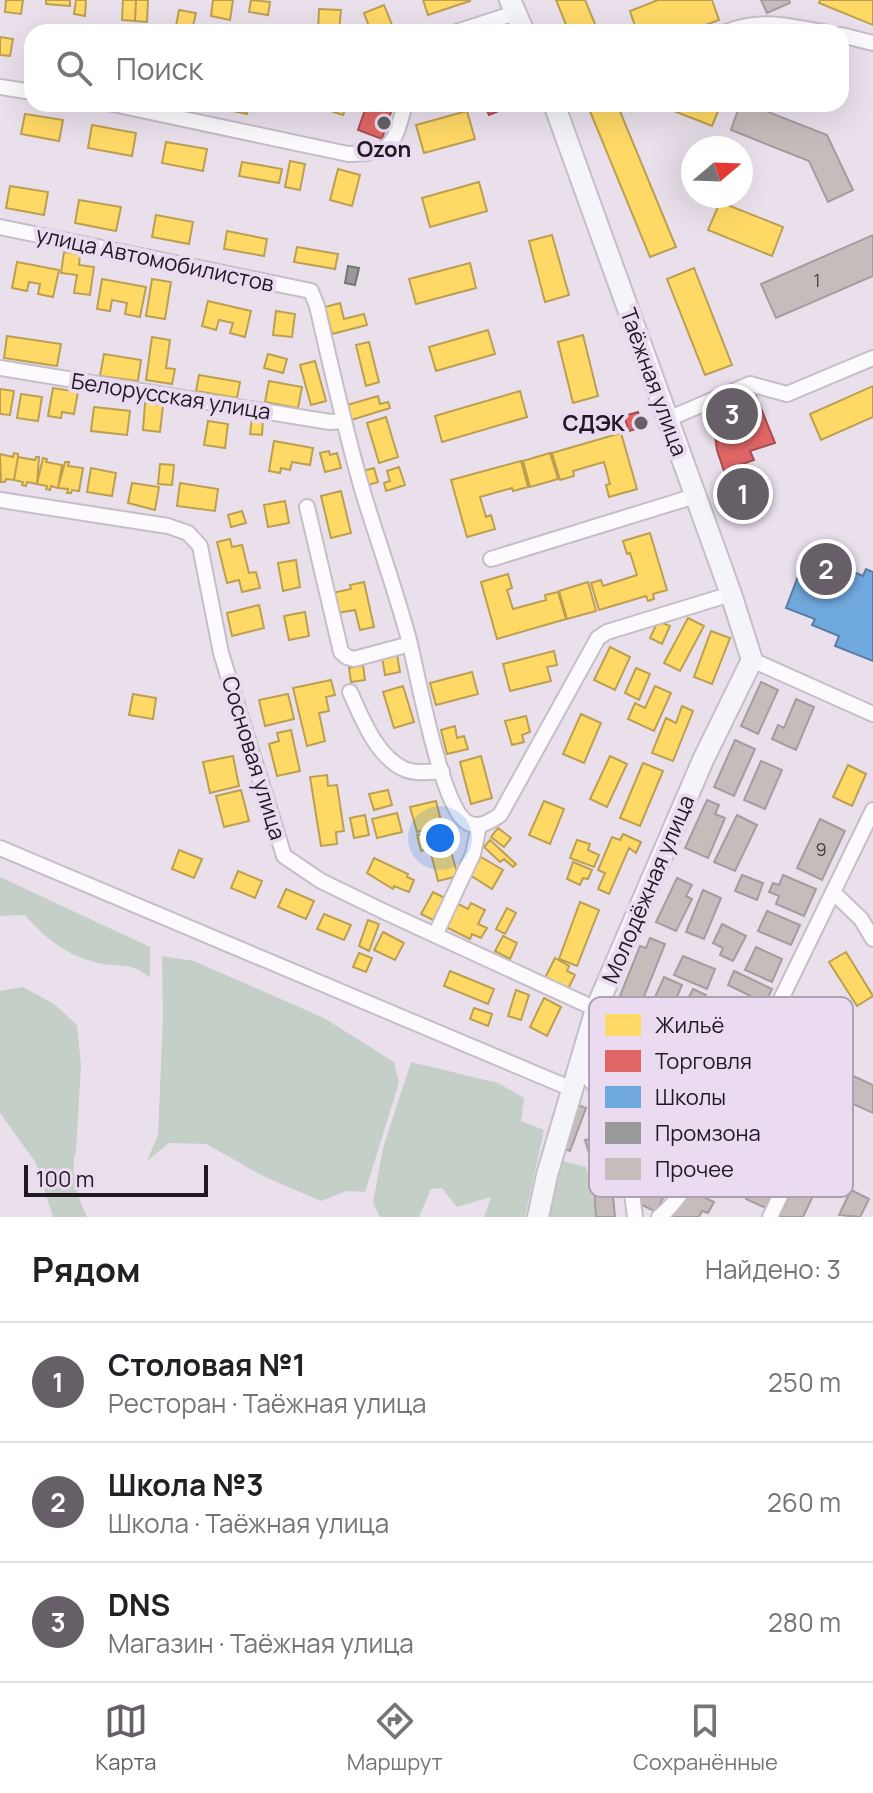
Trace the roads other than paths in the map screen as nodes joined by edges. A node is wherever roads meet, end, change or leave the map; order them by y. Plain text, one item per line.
1 (512, 6) edge
2 (473, 24) edge
3 (753, 24) edge
4 (784, 24) edge
5 (849, 37) edge
6 (873, 43) edge
7 (0, 87) edge
8 (24, 91) edge
9 (151, 112) edge
10 (403, 112) edge
11 (557, 112) edge
12 (0, 227) edge
13 (873, 358) edge
14 (0, 368) edge
15 (668, 419) junction
16 (343, 421) junction
17 (695, 496) junction
18 (0, 500) edge
19 (307, 507) dead end
20 (491, 559) dead end
21 (731, 594) junction
22 (410, 644) junction
23 (752, 660) junction
24 (350, 692) dead end
25 (873, 714) edge
26 (442, 771) junction
27 (873, 810) edge
28 (479, 826) junction
29 (0, 848) edge
30 (834, 893) junction
31 (436, 933) junction
32 (873, 939) edge
33 (601, 997) edge
34 (782, 997) edge
35 (589, 1006) edge
36 (589, 1032) edge
37 (579, 1066) junction
38 (589, 1078) edge
39 (572, 1089) junction
40 (632, 1197) edge
41 (677, 1197) edge
42 (780, 1197) edge
43 (538, 1217) edge
44 (635, 1217) edge
45 (659, 1217) edge
46 (770, 1217) edge

1 - 2 street
3 - 4 street
5 - 6 street
7 - 8 street
9 - 10 street
11 - 15 main road, Таёжная улица
12 - 16 street, улица Автомобилистов
13 - 15 street
14 - 16 street, Белорусская улица
15 - 17 main road, Таёжная улица
16 - 22 street
17 - 20 street
17 - 21 main road, Таёжная улица
18 - 31 street, Сосновая улица
19 - 22 street
21 - 23 main road, Таёжная улица
21 - 28 street
22 - 26 street
23 - 25 street
23 - 33 main road, Молодёжная улица
24 - 26 street
26 - 28 street
27 - 30 street
28 - 31 street
29 - 39 street
30 - 32 street
30 - 34 street
31 - 35 street, Сосновая улица
36 - 37 main road, Молодёжная улица
37 - 38 street
37 - 39 main road, Молодёжная улица
39 - 43 main road, Молодёжная улица
40 - 44 street
41 - 45 street
42 - 46 street

